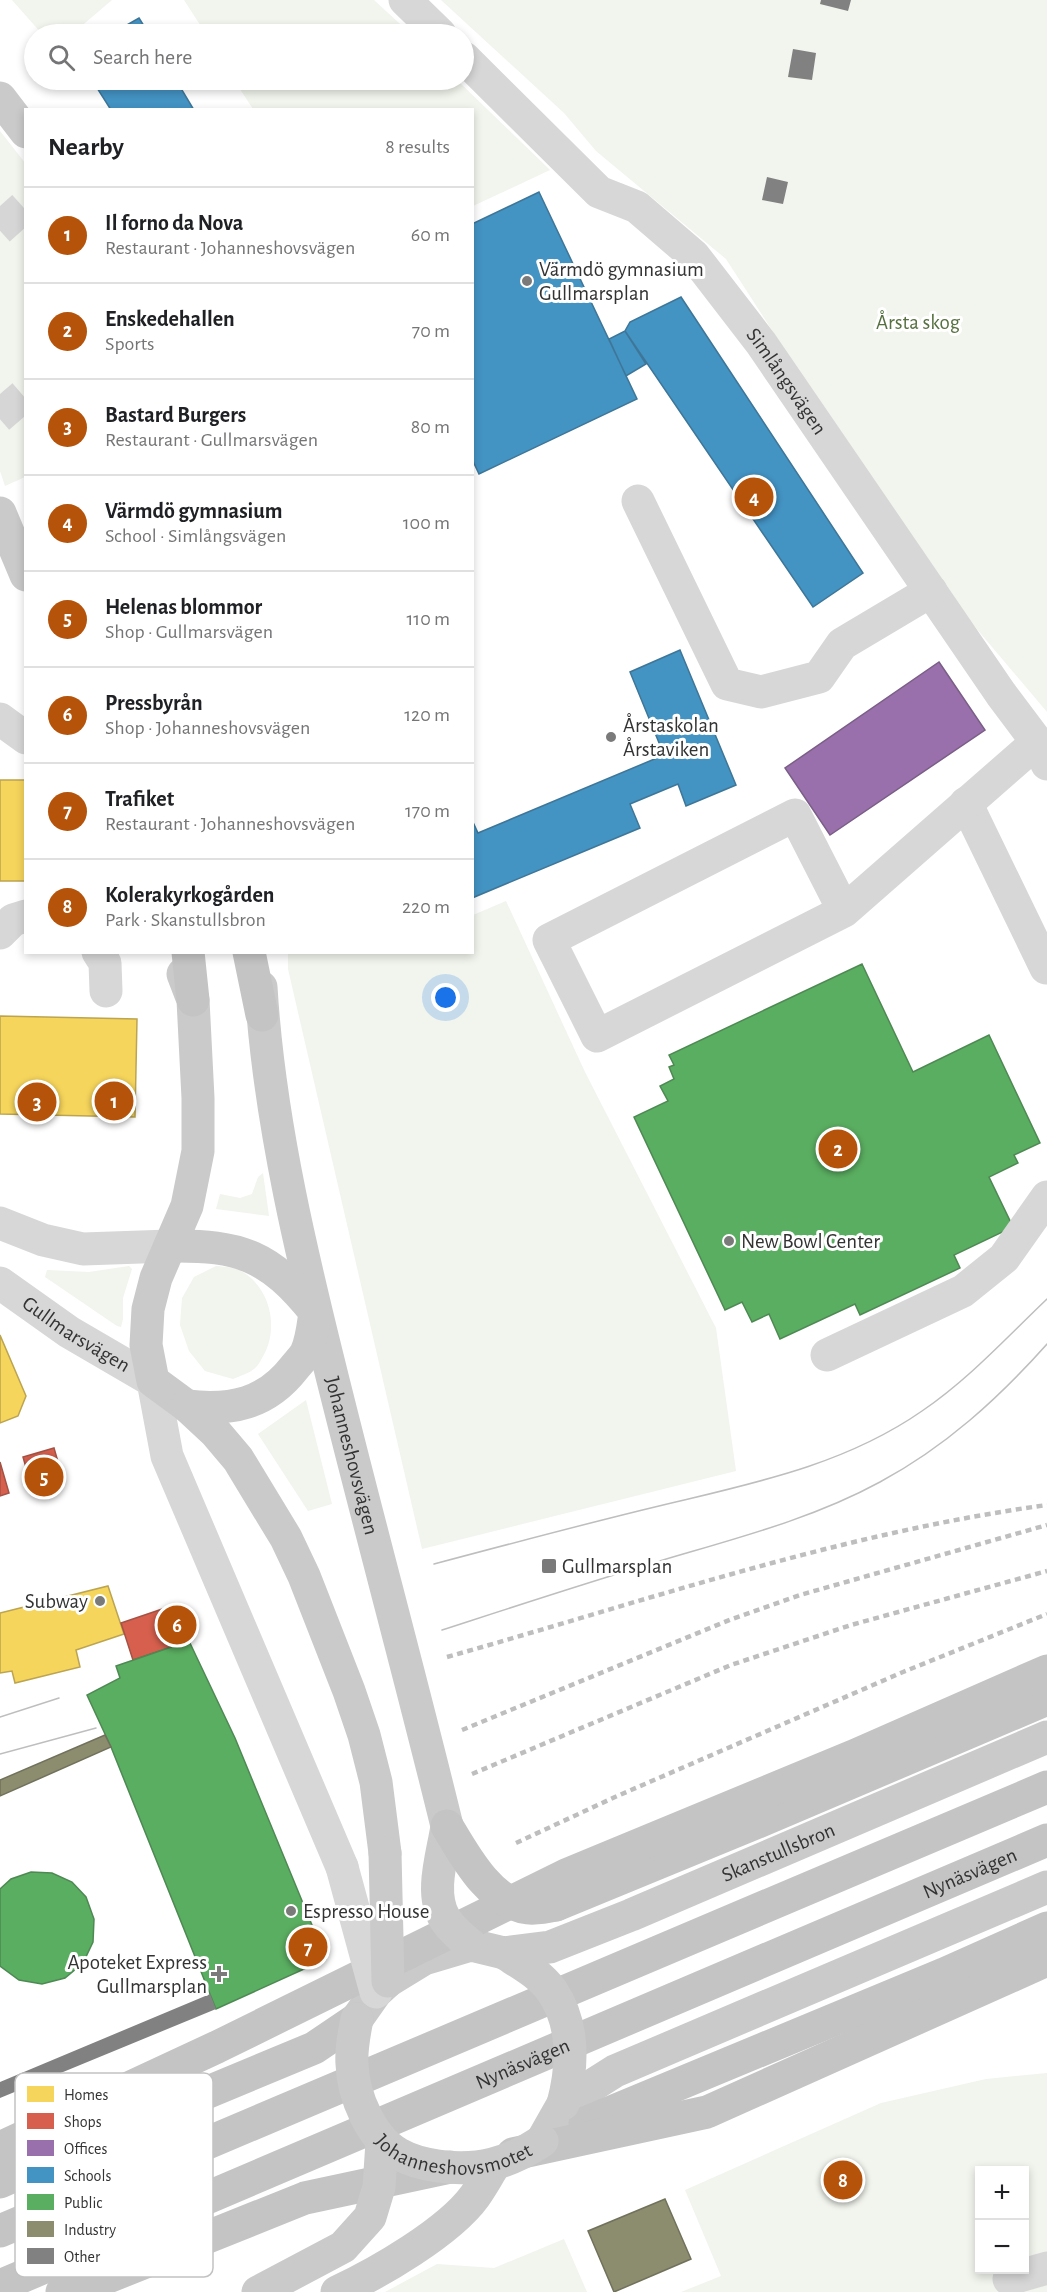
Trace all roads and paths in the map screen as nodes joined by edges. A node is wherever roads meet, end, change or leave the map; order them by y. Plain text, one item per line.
1 (405, 0) edge
2 (430, 24) edge
3 (474, 68) edge
4 (0, 98) edge
5 (24, 129) edge
6 (638, 501) dead end
7 (0, 513) edge
8 (24, 570) edge
9 (931, 591) junction
10 (0, 719) edge
11 (24, 737) edge
12 (1042, 753) edge
13 (966, 804) junction
14 (844, 911) junction
15 (24, 917) edge
16 (0, 933) edge
17 (99, 954) edge
18 (177, 954) edge
19 (188, 954) edge
20 (249, 954) edge
21 (259, 954) edge
22 (1046, 968) edge
23 (106, 991) dead end
24 (193, 1000) junction
25 (262, 1015) junction
26 (1047, 1197) edge
27 (0, 1225) edge
28 (170, 1246) junction
29 (0, 1283) edge
30 (315, 1312) junction
31 (827, 1355) dead end
32 (153, 1381) junction
33 (187, 1406) junction
34 (1047, 1671) edge
35 (1047, 1699) edge
36 (1047, 1737) edge
37 (1047, 1787) edge
38 (447, 1826) junction
39 (1047, 1840) edge
40 (1047, 1887) edge
41 (1047, 1928) edge
42 (471, 1946) junction
43 (504, 1953) junction
44 (1047, 1960) edge
45 (382, 1986) junction
46 (357, 2019) junction
47 (161, 2073) edge
48 (213, 2090) edge
49 (563, 2104) junction
50 (15, 2141) edge
51 (213, 2141) edge
52 (542, 2141) junction
53 (382, 2142) junction
54 (0, 2148) edge
55 (495, 2164) junction
56 (15, 2175) edge
57 (0, 2182) edge
58 (213, 2195) edge
59 (15, 2225) edge
60 (0, 2231) edge
61 (213, 2235) edge
62 (1047, 2268) edge
63 (21, 2277) edge
64 (108, 2277) edge
65 (1009, 2279) dead end
66 (0, 2286) edge
67 (62, 2292) edge
68 (258, 2292) edge
69 (337, 2292) edge

1 - 2 street
3 - 9 street, Simlångsvägen
4 - 5 main road
6 - 9 street
7 - 8 main road
9 - 12 street, Simlångsvägen
10 - 11 street
12 - 13 street
13 - 14 street
13 - 22 street
14 - 14 street
15 - 16 street
17 - 23 street
18 - 24 main road
19 - 24 highway
20 - 25 highway
21 - 25 main road, Johanneshovsvägen
24 - 28 main road
25 - 30 main road, Johanneshovsvägen
26 - 31 street
27 - 28 street
28 - 30 main road
28 - 32 main road
29 - 32 street, Gullmarsvägen
30 - 33 main road
30 - 38 main road, Johanneshovsvägen
32 - 33 main road
32 - 45 street, bridge
33 - 45 main road, bridge
34 - 47 highway
35 - 38 highway, bridge
36 - 43 main road, Skanstullsbron
37 - 51 highway
38 - 42 main road, Johanneshovsvägen, bridge
39 - 58 highway, Nynäsvägen
40 - 49 main road
41 - 52 highway
42 - 43 main road, Johanneshovsmotet
42 - 45 main road, Johanneshovsmotet
43 - 49 main road, Johanneshovsmotet, bridge
44 - 61 highway
45 - 46 main road, Johanneshovsmotet
46 - 48 highway
46 - 53 main road, Johanneshovsmotet, bridge
49 - 52 main road, Johanneshovsmotet
50 - 54 highway
52 - 55 main road, Johanneshovsmotet, bridge
53 - 55 main road, Johanneshovsmotet, bridge
53 - 68 main road, bridge
55 - 69 main road
56 - 57 highway
59 - 60 highway
62 - 65 street
63 - 66 highway, Nynäsvägen
64 - 67 highway

